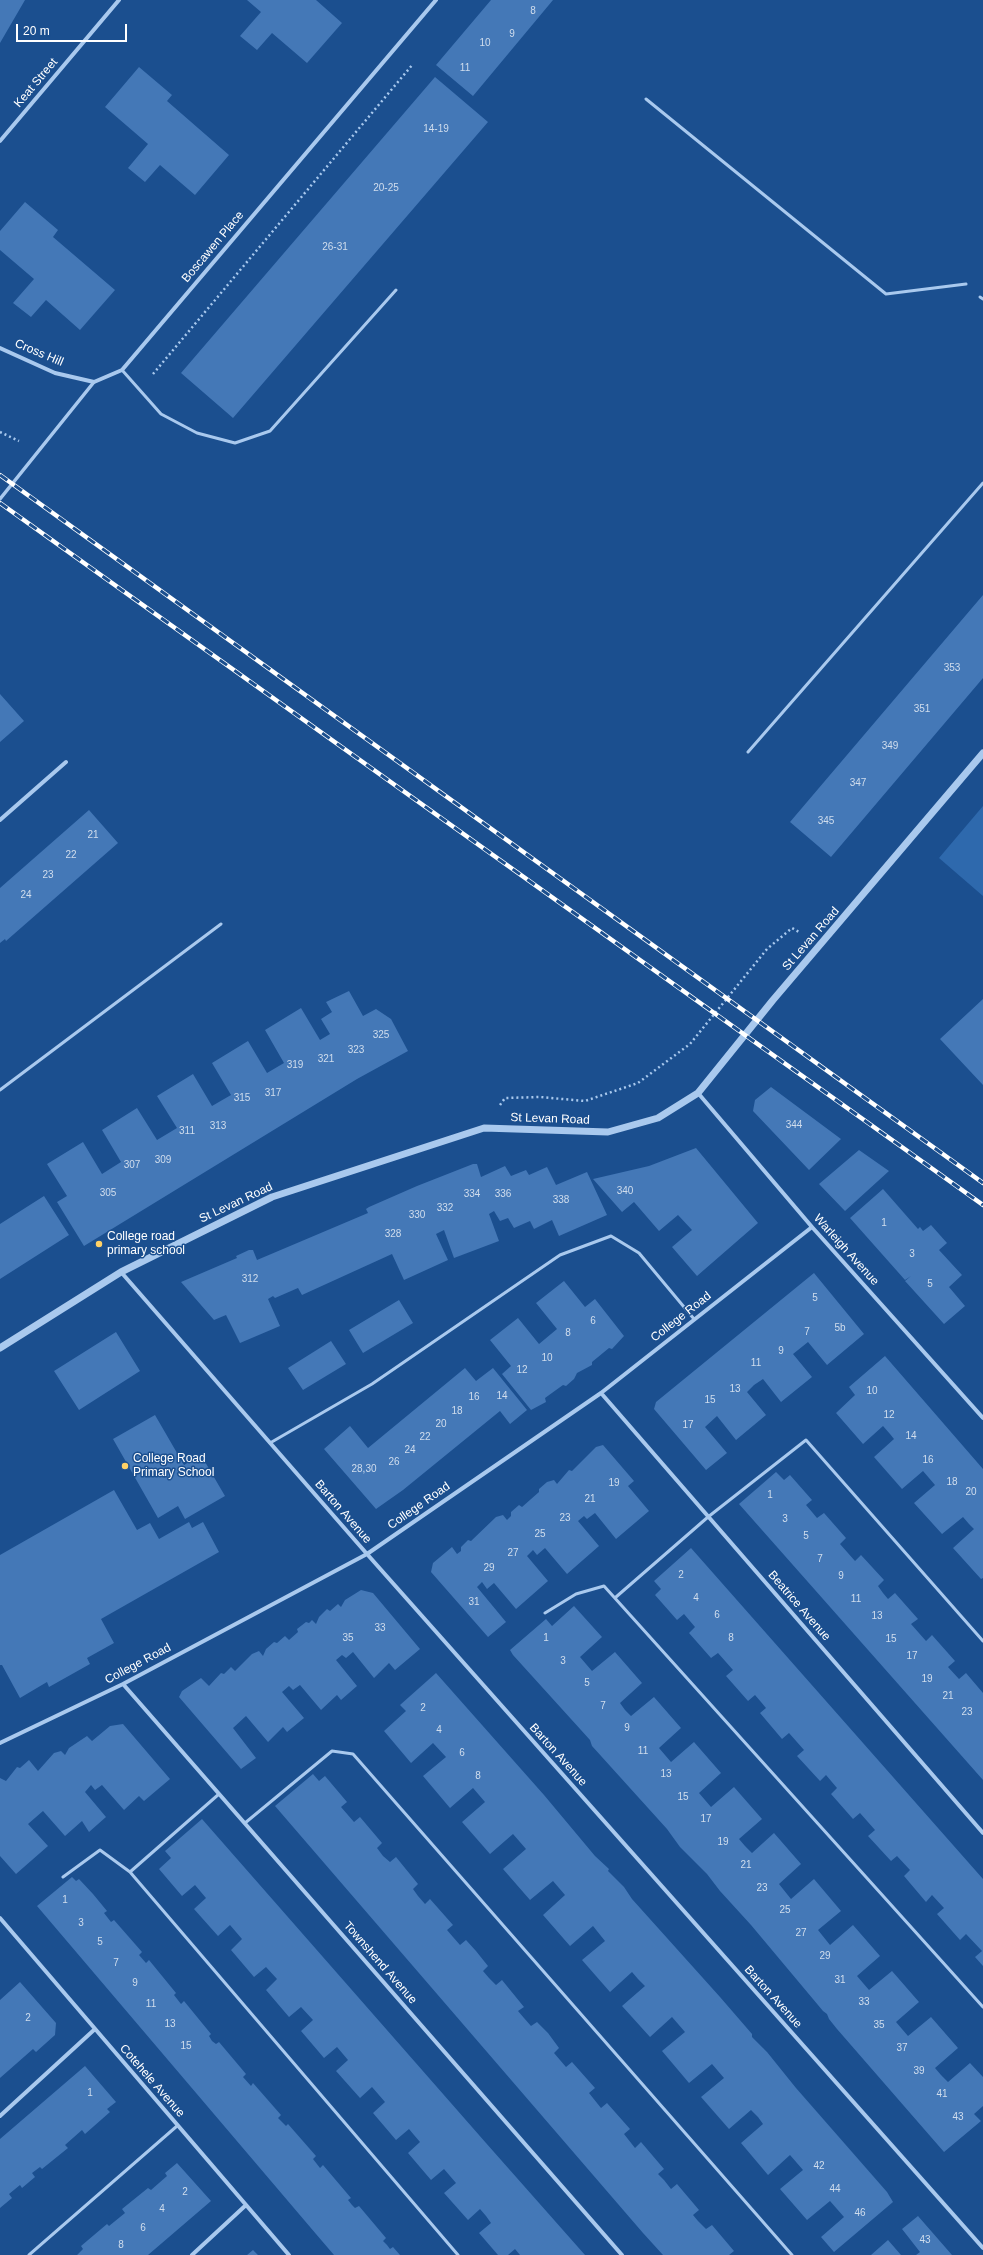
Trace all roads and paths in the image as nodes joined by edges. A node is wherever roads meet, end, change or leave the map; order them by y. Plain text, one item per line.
1 (119, 0) edge
2 (436, 0) edge
3 (416, 60) dead end
4 (646, 99) dead end
5 (0, 141) edge
6 (966, 284) dead end
7 (396, 290) dead end
8 (0, 348) edge
9 (122, 370) junction
10 (94, 382) junction
11 (139, 389) junction
12 (983, 483) edge
13 (0, 499) edge
14 (748, 752) dead end
15 (983, 753) edge
16 (66, 762) dead end
17 (0, 820) edge
18 (222, 924) dead end
19 (820, 945) junction
20 (0, 1090) edge
21 (698, 1093) junction
22 (484, 1128) junction
23 (812, 1227) junction
24 (121, 1272) junction
25 (694, 1319) junction
26 (0, 1348) edge
27 (601, 1393) junction
28 (983, 1418) edge
29 (270, 1443) junction
30 (708, 1517) junction
31 (367, 1554) junction
32 (616, 1598) junction
33 (545, 1613) dead end
34 (983, 1641) edge
35 (122, 1684) junction
36 (0, 1743) edge
37 (219, 1794) junction
38 (245, 1823) junction
39 (983, 1833) edge
40 (130, 1872) junction
41 (63, 1877) dead end
42 (0, 1918) edge
43 (983, 2007) edge
44 (95, 2030) junction
45 (0, 2116) edge
46 (177, 2126) junction
47 (246, 2205) junction
48 (983, 2248) edge
49 (29, 2255) edge
50 (192, 2255) edge
51 (289, 2255) edge
52 (458, 2255) edge
53 (622, 2255) edge
54 (792, 2255) edge

1 - 5 street, Keat Street
2 - 9 street, Boscawen Place
3 - 11 path
4 - 6 lane
7 - 11 lane
8 - 10 street, Cross Hill
9 - 10 street, Boscawen Place
9 - 11 lane
10 - 13 street, Boscawen Place
12 - 14 lane
15 - 19 street, St Levan Road
16 - 17 street
18 - 20 lane
19 - 21 street, St Levan Road
19 - 22 path
21 - 22 street, St Levan Road
21 - 23 street, Warleigh Avenue
22 - 24 street, St Levan Road
23 - 25 street, College Road
23 - 28 street, Warleigh Avenue
24 - 26 street, St Levan Road
24 - 29 street, Barton Avenue
25 - 27 street, College Road
25 - 29 lane
27 - 30 street, Beatrice Avenue
27 - 31 street, College Road
29 - 31 street, Barton Avenue
30 - 32 lane
30 - 34 lane
30 - 39 street, Beatrice Avenue
31 - 35 street, College Road
31 - 48 street, Barton Avenue
32 - 33 lane
32 - 43 lane
35 - 36 street, College Road
35 - 37 street, Townshend Avenue
37 - 38 street, Townshend Avenue
37 - 40 lane
38 - 53 street, Townshend Avenue
38 - 54 lane
40 - 41 lane
40 - 52 lane
42 - 44 street, Cotehele Avenue
44 - 45 street
44 - 46 street, Cotehele Avenue
46 - 47 street, Cotehele Avenue
46 - 49 lane
47 - 50 street
47 - 51 street, Cotehele Avenue

